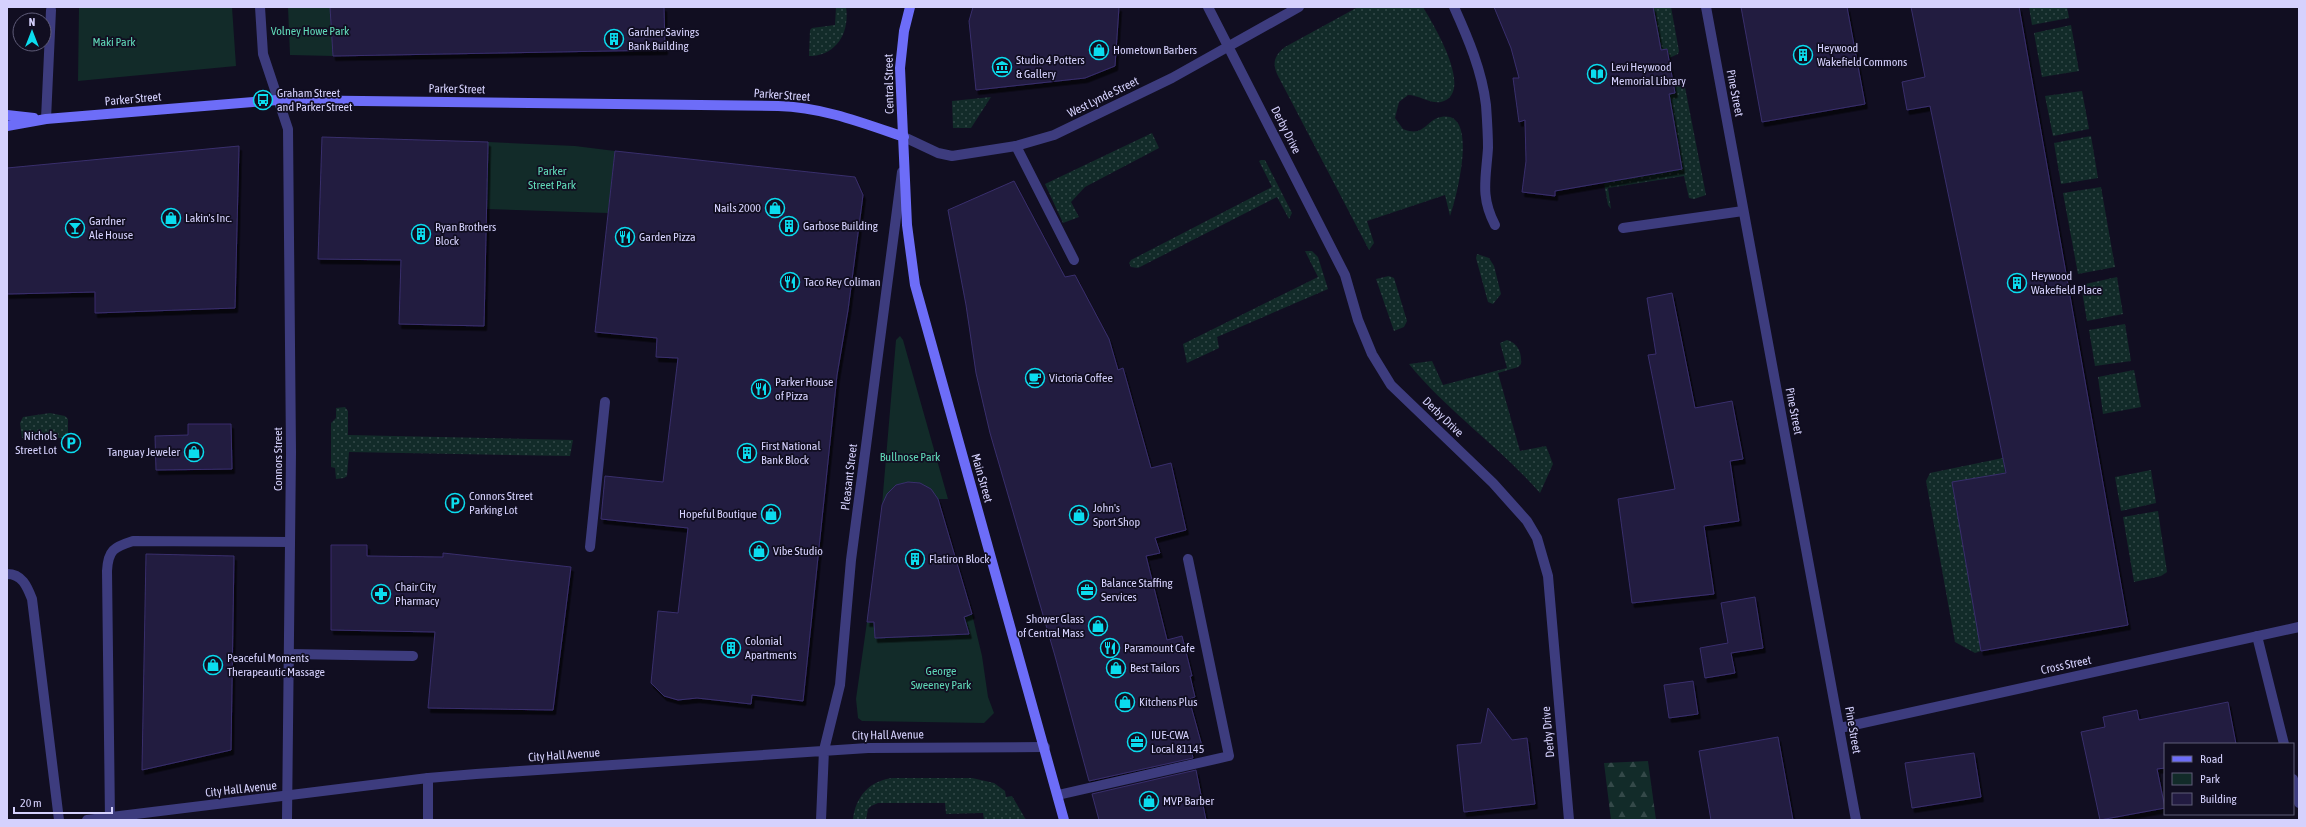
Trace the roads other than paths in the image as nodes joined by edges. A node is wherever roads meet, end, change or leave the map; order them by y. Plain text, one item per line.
1 (260, 7) edge
2 (910, 7) edge
3 (1208, 7) edge
4 (1299, 7) edge
5 (1454, 7) edge
6 (1706, 7) edge
7 (51, 10) dead end
8 (1229, 45) junction
9 (277, 100) junction
10 (7, 115) edge
11 (46, 119) junction
12 (7, 126) edge
13 (904, 138) junction
14 (1016, 146) junction
15 (1744, 211) junction
16 (1495, 225) dead end
17 (1623, 228) dead end
18 (1074, 260) dead end
19 (604, 402) dead end
20 (290, 542) junction
21 (590, 547) dead end
22 (1188, 559) dead end
23 (7, 574) edge
24 (2299, 627) edge
25 (2257, 636) junction
26 (289, 654) junction
27 (413, 656) dead end
28 (1840, 728) junction
29 (2284, 743) edge
30 (1045, 747) junction
31 (824, 750) junction
32 (428, 778) junction
33 (2294, 783) edge
34 (1058, 795) junction
35 (288, 797) junction
36 (2299, 803) edge
37 (110, 818) edge
38 (59, 820) edge
39 (87, 820) edge
40 (287, 820) edge
41 (428, 820) edge
42 (821, 820) edge
43 (1064, 820) edge
44 (1569, 820) edge
45 (1856, 820) edge

1 - 9 street, Connors Street
2 - 13 main road, Central Street
3 - 8 street, Derby Drive
4 - 8 street, West Lynde Street
5 - 16 street
6 - 15 street, Pine Street
7 - 11 street
8 - 14 street, West Lynde Street
8 - 44 street, Derby Drive
9 - 11 main road, Parker Street
9 - 13 main road, Parker Street
9 - 20 street, Connors Street
10 - 11 main road
11 - 12 main road, Parker Street
13 - 14 street, West Lynde Street
13 - 30 main road, Main Street
13 - 31 street, Pleasant Street
14 - 18 street
15 - 17 street
15 - 28 street, Pine Street
19 - 21 street
20 - 26 street, Connors Street
20 - 37 street
22 - 34 street
23 - 38 street
24 - 25 street, Cross Street
25 - 28 street, Cross Street
25 - 29 street
26 - 27 street
26 - 35 street, Connors Street
28 - 45 street, Pine Street
30 - 31 street, City Hall Avenue
30 - 34 main road, Main Street
31 - 32 street, City Hall Avenue
31 - 42 street, Pleasant Street
32 - 35 street, City Hall Avenue
32 - 41 street
33 - 36 street
34 - 43 main road, Main Street
35 - 37 street, City Hall Avenue
35 - 40 street, Connors Street
37 - 39 street, City Hall Avenue

